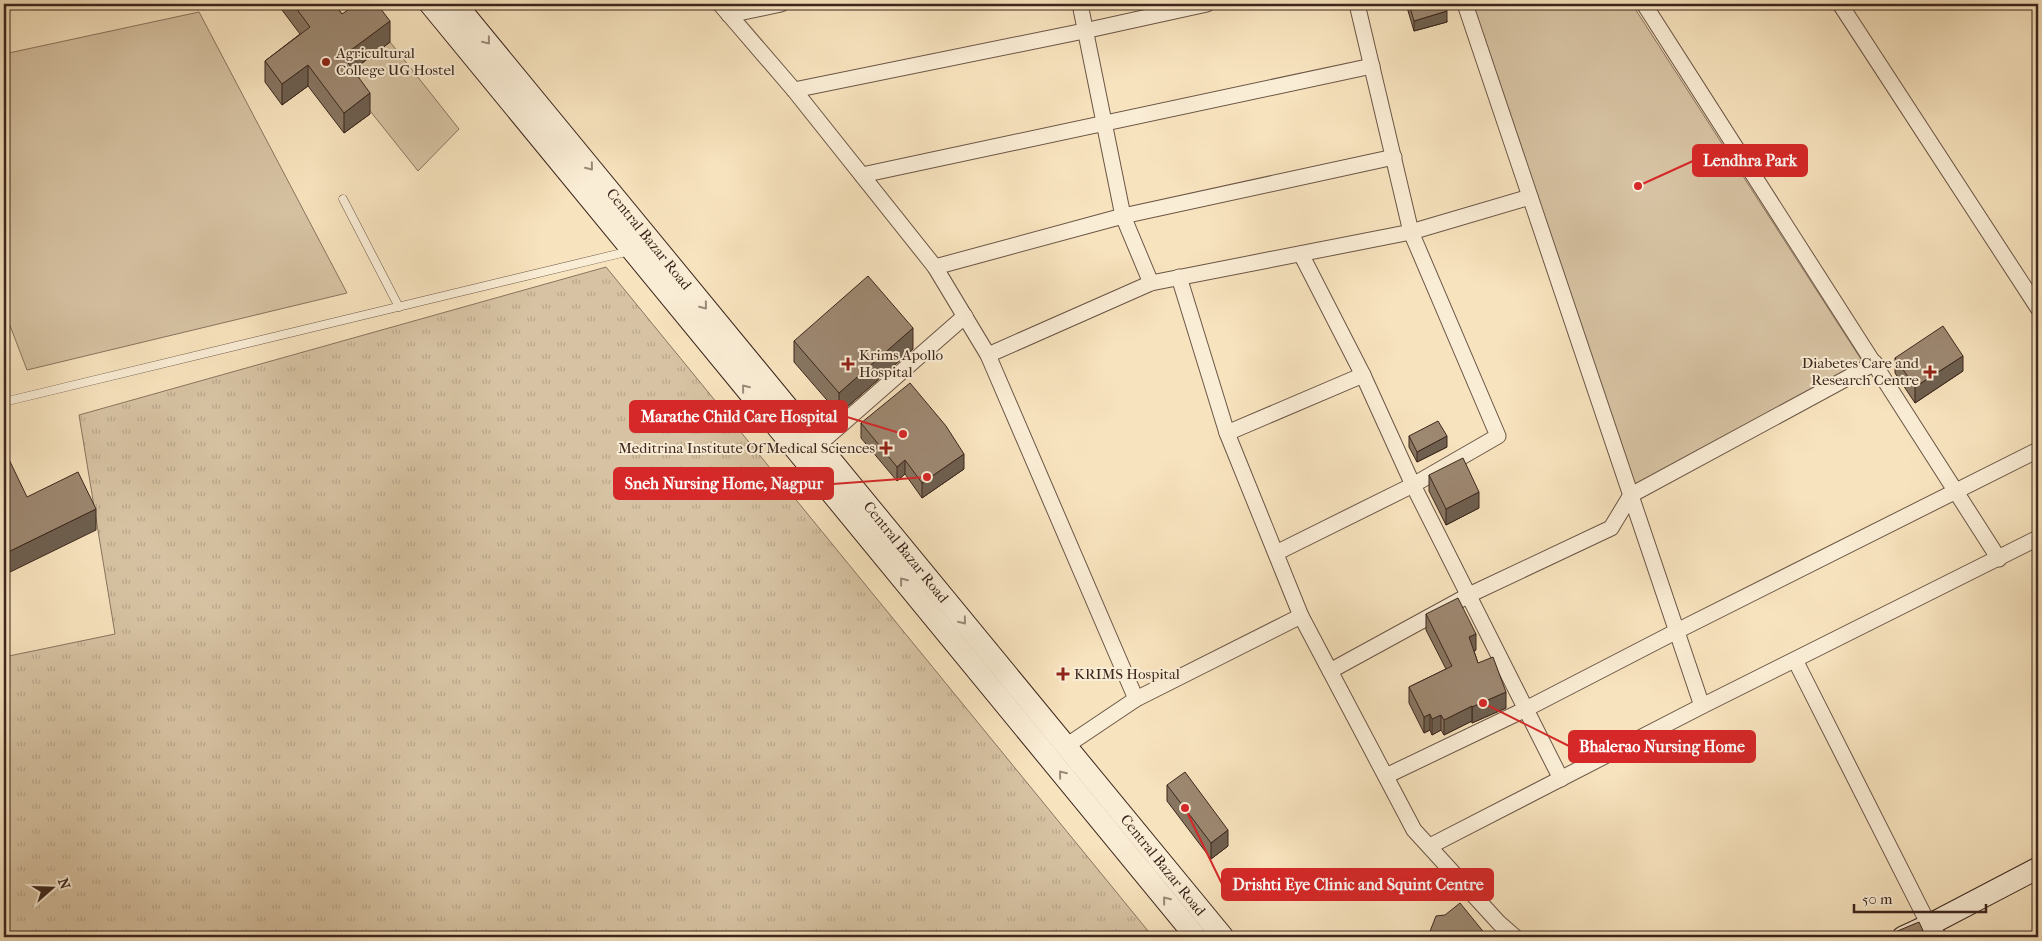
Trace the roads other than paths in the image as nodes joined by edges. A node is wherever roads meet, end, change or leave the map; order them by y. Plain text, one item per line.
1 (430, 4) edge
2 (456, 4) edge
3 (781, 4) edge
4 (1080, 4) edge
5 (1207, 4) edge
6 (1357, 4) edge
7 (1465, 4) edge
8 (1644, 4) edge
9 (1840, 4) edge
10 (724, 9) edge
11 (1084, 31) junction
12 (1372, 66) junction
13 (794, 90) junction
14 (1104, 123) junction
15 (1394, 157) junction
16 (862, 175) junction
17 (1530, 197) junction
18 (343, 199) dead end
19 (1122, 216) junction
20 (1411, 232) junction
21 (632, 251) junction
22 (1301, 254) junction
23 (935, 267) junction
24 (1179, 277) junction
25 (1151, 283) junction
26 (400, 307) junction
27 (2038, 308) edge
28 (965, 316) junction
29 (988, 355) junction
30 (1875, 363) junction
31 (1363, 375) junction
32 (12, 400) dead end
33 (1227, 432) junction
34 (818, 445) junction
35 (2038, 450) edge
36 (1413, 485) junction
37 (1957, 491) junction
38 (1631, 495) junction
39 (2038, 538) edge
40 (1276, 553) junction
41 (1999, 559) junction
42 (1468, 595) junction
43 (1300, 616) junction
44 (1677, 631) junction
45 (1795, 660) junction
46 (1330, 671) junction
47 (1136, 699) junction
48 (1702, 706) junction
49 (1526, 709) junction
50 (1066, 746) junction
51 (1386, 776) junction
52 (1561, 779) junction
53 (1430, 846) junction
54 (2038, 868) edge
55 (1934, 931) edge
56 (1196, 937) edge
57 (1223, 937) edge
58 (1515, 937) edge
59 (1903, 937) edge

1 - 21 main road, Central Bazar Road
2 -> 34 main road, Central Bazar Road
3 - 10 street
4 - 11 street
5 - 11 street
6 - 12 street
7 - 17 street
8 - 30 street
9 - 27 street
10 - 13 street
11 - 13 street
11 - 14 street
12 - 14 street
12 - 15 street
13 - 16 street
14 - 16 street
14 - 19 street
15 - 19 street
15 - 20 street
16 - 23 street
17 - 20 street
17 - 38 street
18 - 26 lane
19 - 23 street
19 - 25 street
20 - 22 street
20 - 36 street
21 - 26 lane
56 -> 21 main road, Central Bazar Road
22 - 24 street
22 - 31 street
23 - 28 street
24 - 25 street
24 - 33 street
25 - 29 street
26 - 32 lane
28 - 29 street
28 - 34 street
29 - 47 street
30 - 37 street
30 - 38 street
31 - 33 street
31 - 36 street
33 - 40 street
34 -> 50 main road, Central Bazar Road
35 - 37 street
36 - 40 street
36 - 42 street
37 - 41 street
37 - 44 street
38 - 42 street
38 - 44 street
39 - 41 street
40 - 43 street
41 - 45 street
42 - 46 street
42 - 49 street
43 - 46 street
43 - 47 street
44 - 48 street
44 - 49 street
45 - 48 street
45 - 55 street
46 - 51 street
47 - 50 street
48 - 52 street
49 - 51 street
49 - 52 street
50 - 57 main road, Central Bazar Road
51 - 53 street
52 - 53 street
53 - 58 street
54 - 55 main road
55 - 59 main road

